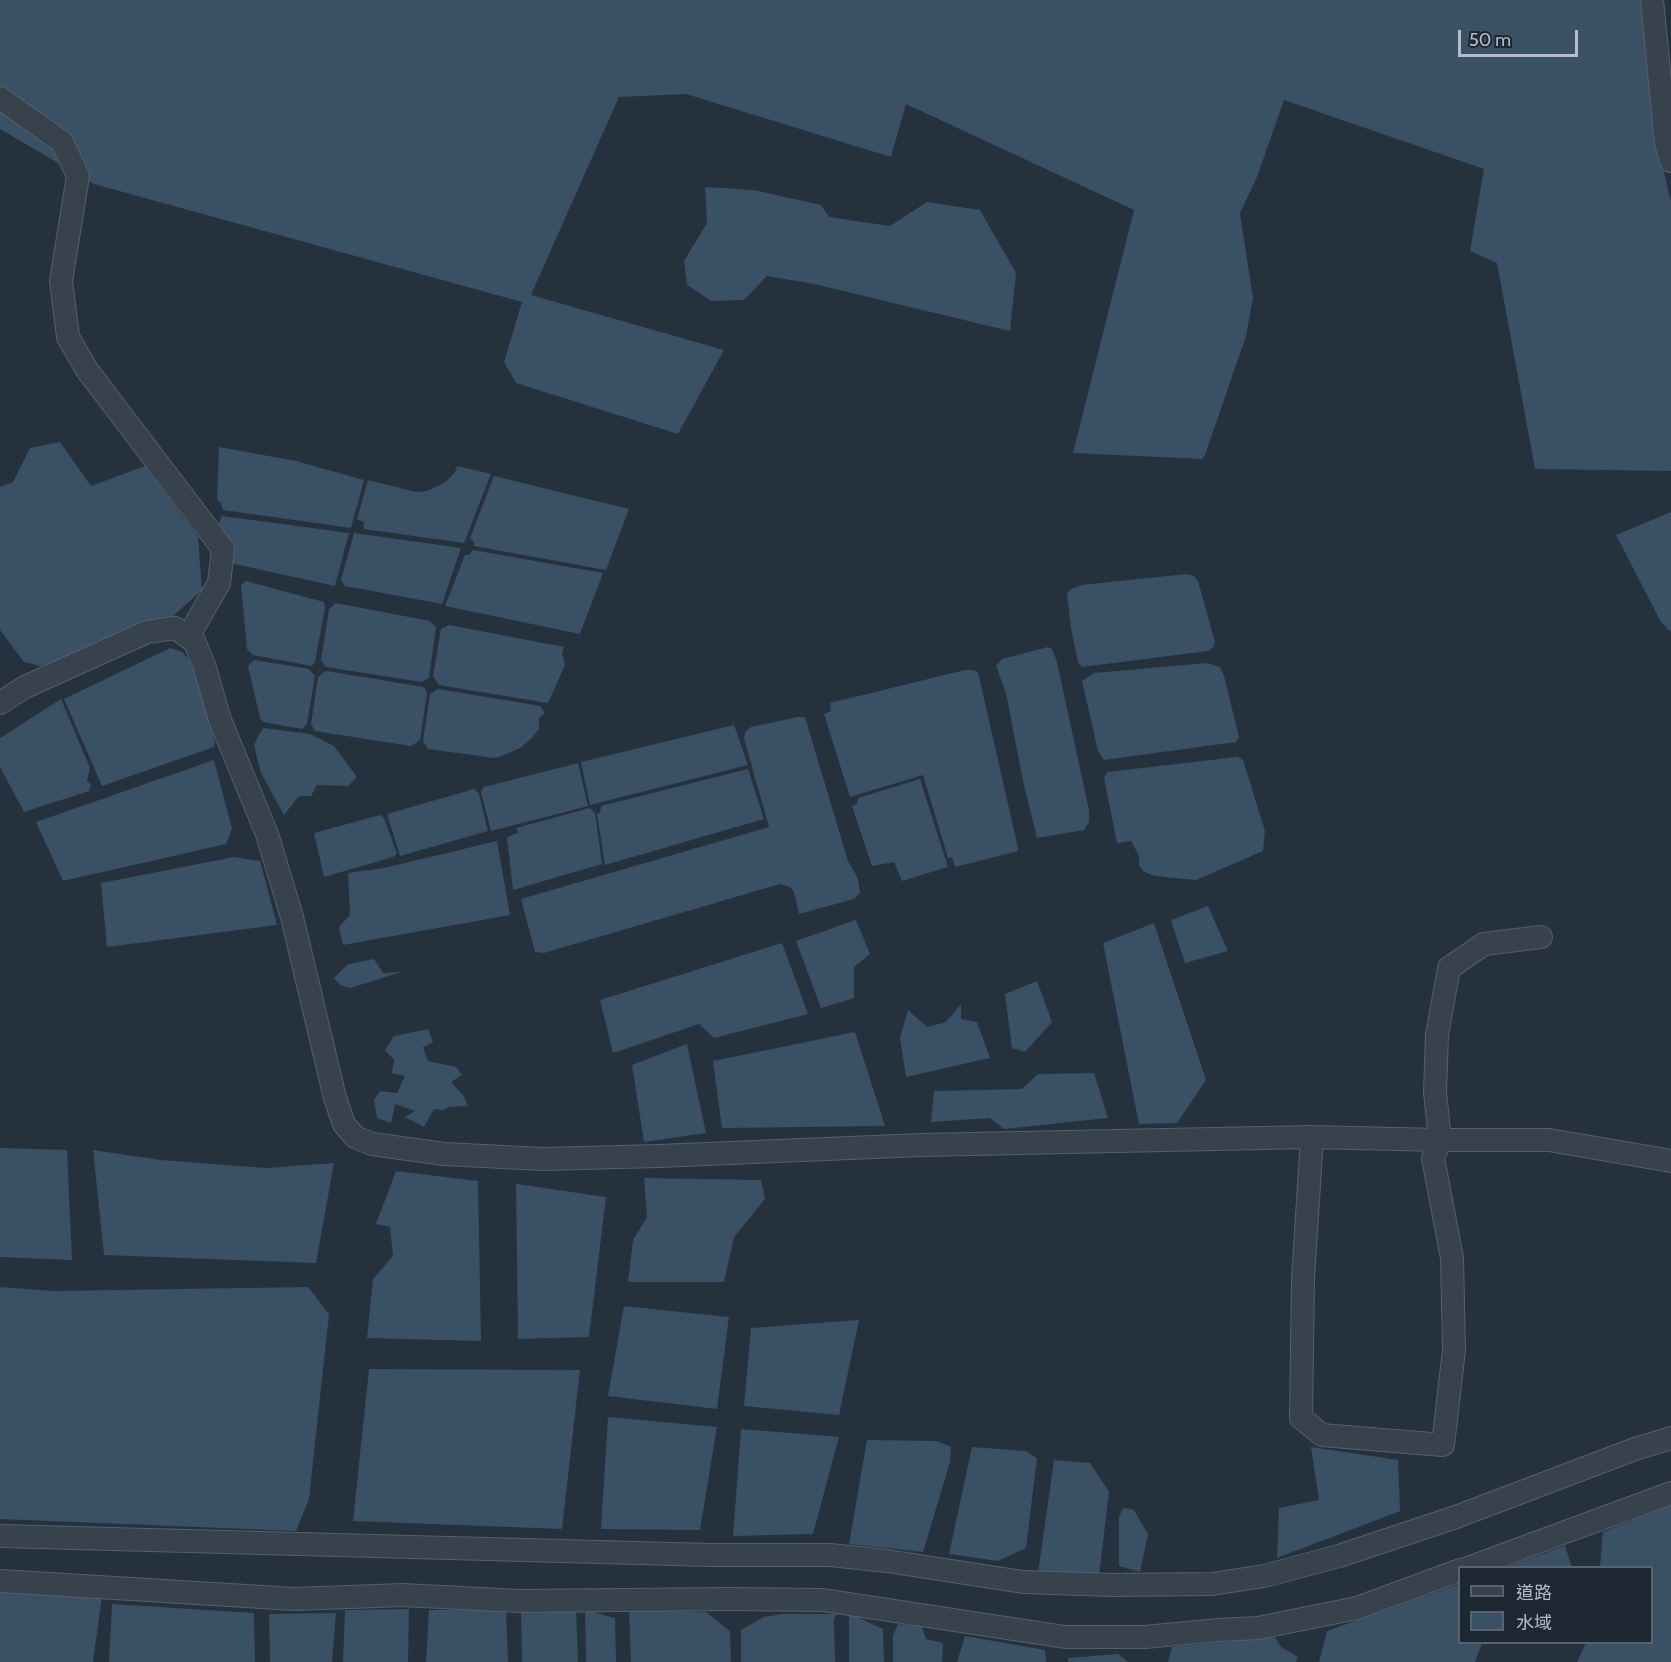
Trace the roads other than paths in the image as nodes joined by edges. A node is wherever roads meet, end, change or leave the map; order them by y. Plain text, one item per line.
1 (1652, 0) edge
2 (0, 98) edge
3 (1671, 162) edge
4 (188, 637) junction
5 (0, 703) edge
6 (1541, 937) dead end
7 (1312, 1137) junction
8 (1440, 1140) junction
9 (1671, 1161) edge
10 (1671, 1438) edge
11 (1671, 1494) edge
12 (0, 1536) edge
13 (1473, 1566) edge
14 (1458, 1571) edge
15 (0, 1581) edge

1 - 3 street
2 - 4 street
4 - 5 street
4 - 7 street
6 - 8 street
7 - 8 street
7 - 8 street
8 - 9 street
10 - 12 street
11 - 13 street
14 - 15 street

